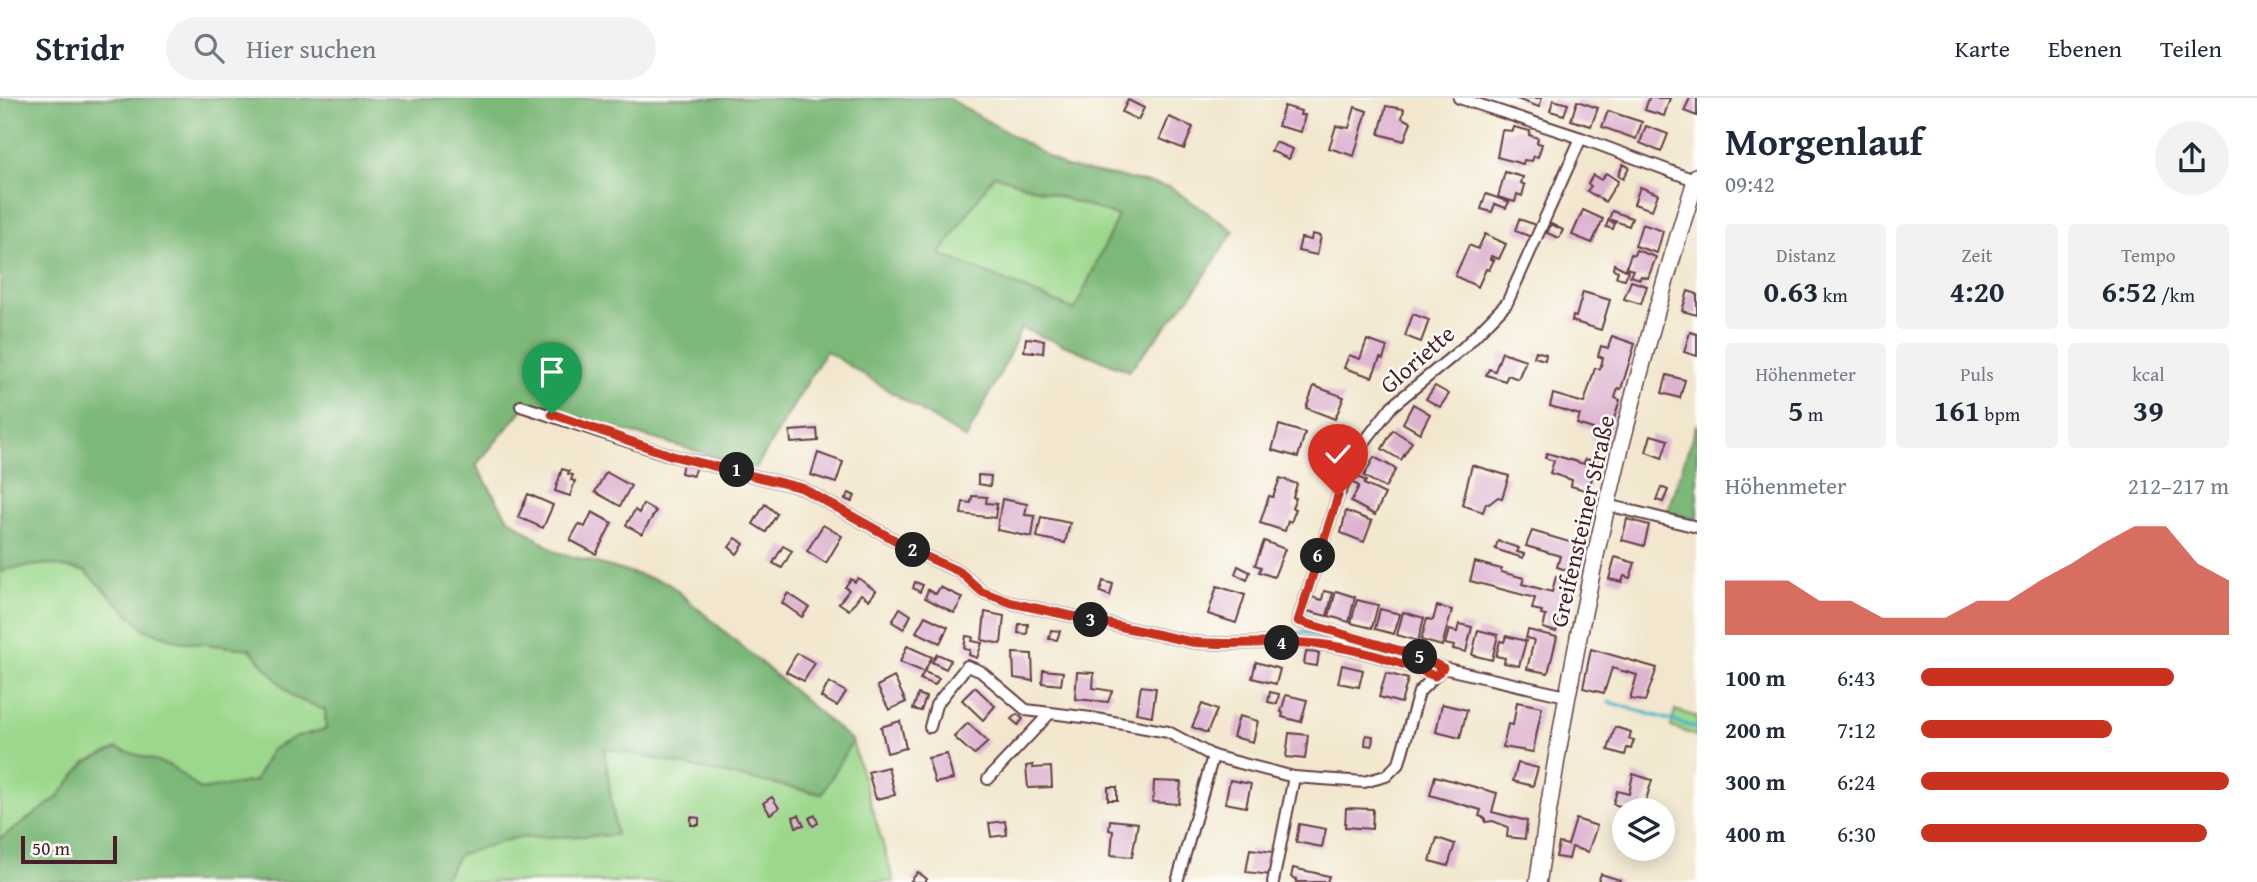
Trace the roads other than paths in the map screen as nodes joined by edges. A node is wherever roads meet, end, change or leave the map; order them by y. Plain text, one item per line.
1 (1459, 98) edge
2 (1581, 138) junction
3 (1697, 179) edge
4 (521, 406) dead end
5 (1607, 505) junction
6 (1697, 527) edge
7 (1439, 672) junction
8 (1566, 696) junction
9 (1050, 713) junction
10 (930, 727) dead end
11 (1213, 756) junction
12 (1294, 777) junction
13 (988, 779) dead end
14 (1177, 882) edge
15 (1273, 882) edge
16 (1538, 882) edge

1 - 2 street
2 - 3 street
2 - 7 street, Gloriette
3 - 5 main road, Greifensteiner Straße
4 - 7 street
5 - 6 street
5 - 8 main road, Greifensteiner Straße
7 - 8 street
7 - 12 street
8 - 16 main road, Greifensteiner Straße
9 - 10 street
9 - 11 street
9 - 13 street
11 - 12 street
11 - 14 street
12 - 15 street

